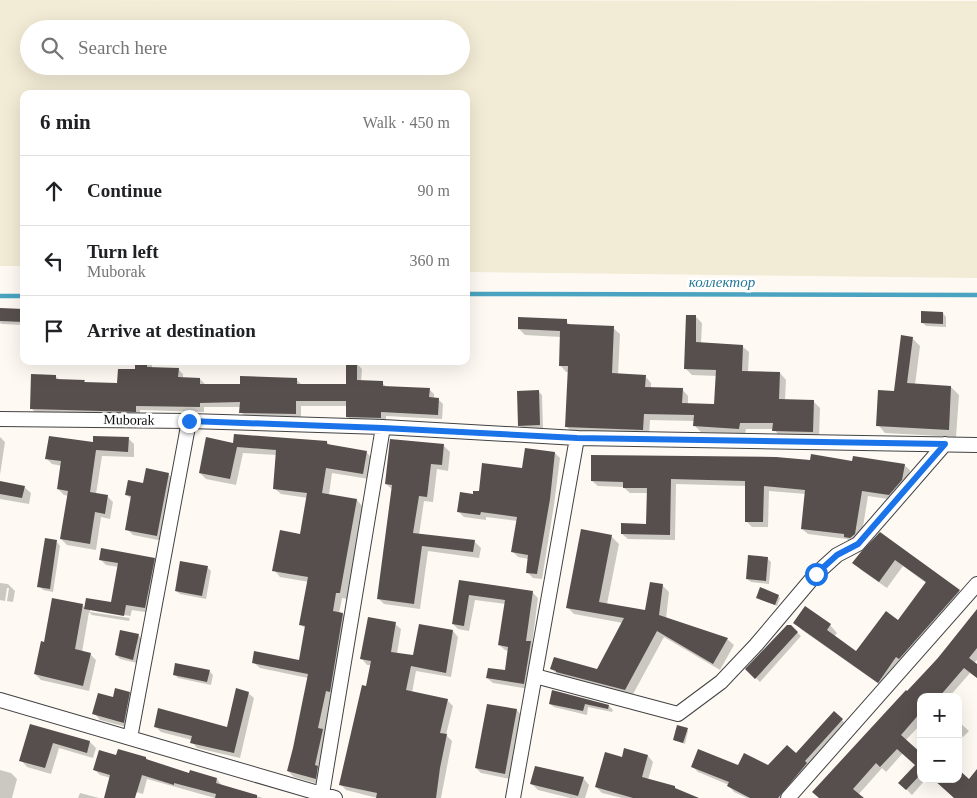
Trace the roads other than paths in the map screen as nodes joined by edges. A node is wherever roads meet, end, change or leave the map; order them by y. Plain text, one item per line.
1 (0, 419) edge
2 (189, 421) junction
3 (383, 428) junction
4 (577, 438) junction
5 (945, 444) junction
6 (977, 445) edge
7 (977, 584) edge
8 (535, 676) junction
9 (0, 700) edge
10 (130, 738) junction
11 (322, 794) junction
12 (335, 798) edge
13 (513, 798) edge
14 (788, 798) edge

1 - 2 street, Muborak
2 - 3 street, Muborak
2 - 10 street
3 - 4 street, Muborak
3 - 11 street
4 - 5 street, Muborak
4 - 8 street
5 - 6 street, Muborak
5 - 8 street
7 - 14 street
8 - 13 street
9 - 10 street
10 - 11 street
11 - 12 street

